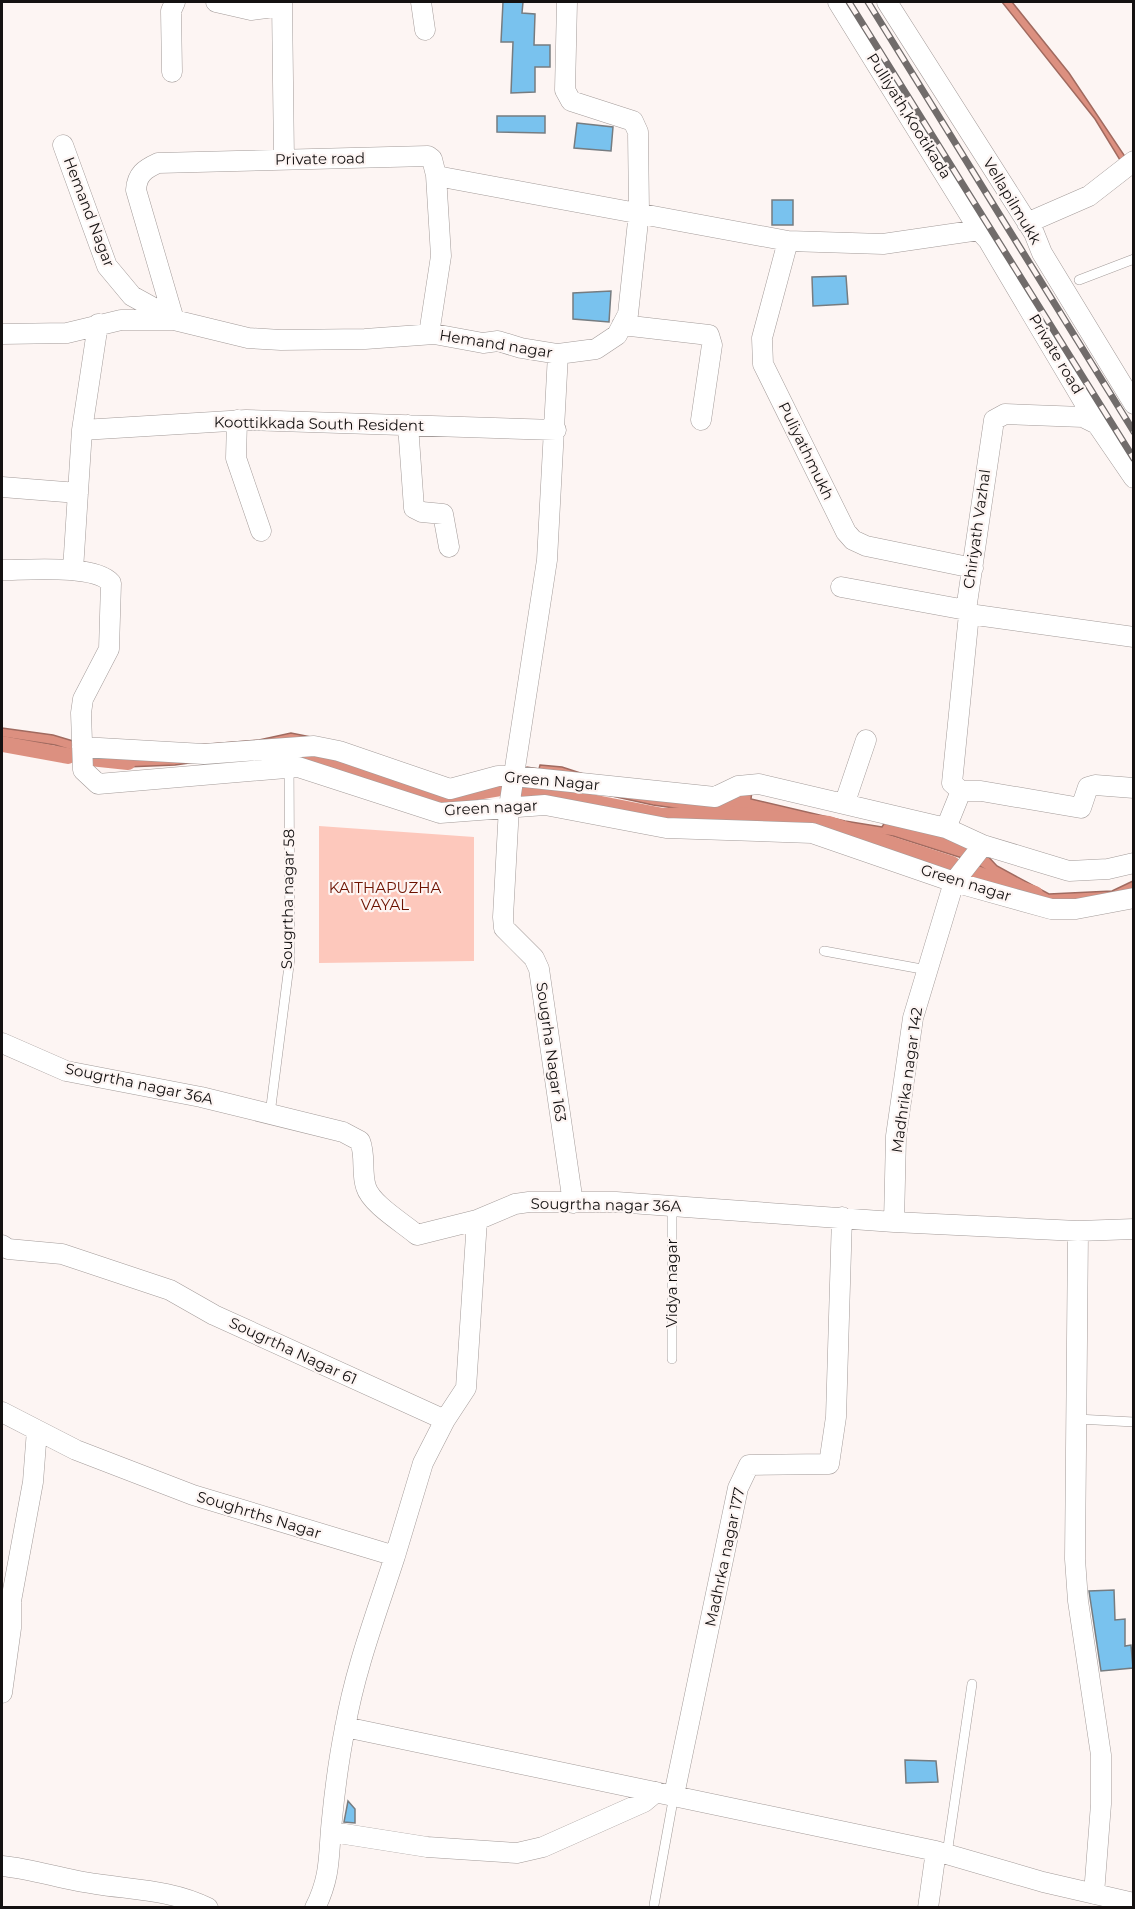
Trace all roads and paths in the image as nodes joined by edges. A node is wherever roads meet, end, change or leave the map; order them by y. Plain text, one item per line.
1 (175, 2) edge
2 (216, 2) edge
3 (421, 2) edge
4 (567, 2) edge
5 (838, 2) edge
6 (887, 2) edge
7 (282, 4) edge
8 (425, 30) dead end
9 (172, 72) dead end
10 (63, 145) dead end
11 (284, 160) junction
12 (1134, 161) edge
13 (436, 175) junction
14 (639, 212) junction
15 (1028, 223) junction
16 (979, 230) junction
17 (788, 241) junction
18 (1134, 259) edge
19 (1079, 280) dead end
20 (174, 320) junction
21 (98, 324) junction
22 (622, 326) junction
23 (2, 334) edge
24 (429, 334) junction
25 (558, 354) junction
26 (1134, 404) edge
27 (237, 420) junction
28 (701, 420) dead end
29 (1097, 424) junction
30 (408, 425) junction
31 (82, 430) junction
32 (556, 430) junction
33 (1134, 478) edge
34 (2, 487) edge
35 (78, 493) junction
36 (261, 531) dead end
37 (449, 547) dead end
38 (973, 568) junction
39 (2, 570) edge
40 (73, 570) junction
41 (841, 587) dead end
42 (968, 612) junction
43 (1134, 637) edge
44 (866, 740) dead end
45 (82, 747) junction
46 (289, 761) junction
47 (514, 776) junction
48 (1134, 788) edge
49 (961, 791) junction
50 (845, 802) junction
51 (509, 807) junction
52 (946, 828) junction
53 (983, 845) junction
54 (1134, 863) edge
55 (954, 882) junction
56 (1134, 898) edge
57 (824, 951) dead end
58 (927, 970) junction
59 (2, 1043) edge
60 (270, 1114) junction
61 (573, 1203) junction
62 (672, 1206) junction
63 (842, 1217) junction
64 (477, 1220) junction
65 (894, 1222) junction
66 (1134, 1229) edge
67 (1078, 1231) junction
68 (2, 1245) edge
69 (672, 1359) dead end
70 (2, 1412) edge
71 (1077, 1419) junction
72 (445, 1420) junction
73 (1134, 1422) edge
74 (37, 1430) junction
75 (395, 1556) junction
76 (972, 1684) dead end
77 (2, 1693) edge
78 (345, 1727) junction
79 (665, 1794) junction
80 (332, 1832) junction
81 (941, 1852) junction
82 (2, 1866) edge
83 (1094, 1894) junction
84 (1134, 1903) edge
85 (654, 1905) dead end
86 (208, 1908) edge
87 (315, 1908) edge
88 (928, 1908) edge

1 - 9 street
2 - 7 street
3 - 8 street
4 - 14 street
5 - 16 street, Pulliyath,Kootikada
6 - 15 street, Vellapilmukk
7 - 11 street
10 - 20 street, Hemand Nagar
11 - 13 street, Private road
11 - 20 street, Private road
12 - 15 street
13 - 14 street
13 - 24 street
14 - 17 street
14 - 22 street
15 - 26 street, Vellapilmukk
16 - 17 street
16 - 29 street, Private road
17 - 38 street, Puliyathmukh
18 - 19 lane
20 - 21 street
20 - 24 street, Hemand nagar
21 - 23 street
21 - 31 street
22 - 25 street, Hemand nagar
22 - 28 street
24 - 25 street, Hemand nagar
25 - 32 street, Sougrha Nagar 163
27 - 30 street, Koottikkada South Resident
27 - 31 street, Koottikkada South Resident
27 - 36 street
29 - 33 street, Private road
29 - 38 street, Chiriyath Vazhal
30 - 32 street, Koottikkada South Resident
30 - 37 street
31 - 35 street
32 - 47 street, Sougrha Nagar 163
34 - 35 street
35 - 40 street
38 - 42 street, Chiriyath Vazhal
39 - 40 street, Green nagar
40 - 45 street, Green nagar
41 - 42 street
42 - 43 street
42 - 49 street, Chiriyath Vazhal
44 - 50 street
45 - 46 street, Green nagar
45 - 47 street, Green Nagar
46 - 51 street, Green nagar
46 - 60 lane, Sougrtha nagar 58
47 - 50 street, Green Nagar
47 - 51 street, Sougrha Nagar 163
48 - 49 street
49 - 52 street
50 - 52 street, Green Nagar
51 - 55 street, Green nagar
51 - 61 street, Sougrha Nagar 163
52 - 53 street, Green Nagar
53 - 54 street
53 - 55 street, Madhrika nagar 142
55 - 56 street, Green nagar
55 - 58 street, Madhrika nagar 142
57 - 58 lane
58 - 65 street, Madhrika nagar 142
59 - 60 street, Sougrtha nagar 36A
60 - 64 street, Sougrtha nagar 36A
61 - 62 street, Sougrtha nagar 36A
61 - 64 street, Sougrtha nagar 36A
62 - 63 street, Sougrtha nagar 36A
62 - 69 lane, Vidya nagar
63 - 65 street, Sougrtha nagar 36A
63 - 79 street, Madhrka nagar 177
64 - 72 street
65 - 67 street, Sougrtha nagar 36A
66 - 67 street, Sougrtha nagar 36A
67 - 71 street
68 - 72 street, Sougrtha Nagar 61
70 - 74 street, Soughrths Nagar
71 - 73 lane
71 - 83 street
72 - 75 street
74 - 75 street, Soughrths Nagar
74 - 77 street
75 - 78 street
76 - 81 lane
78 - 79 street
78 - 80 street
79 - 80 street
79 - 81 street
79 - 85 lane
80 - 87 street
81 - 83 street
81 - 88 street
82 - 86 street
83 - 84 street

